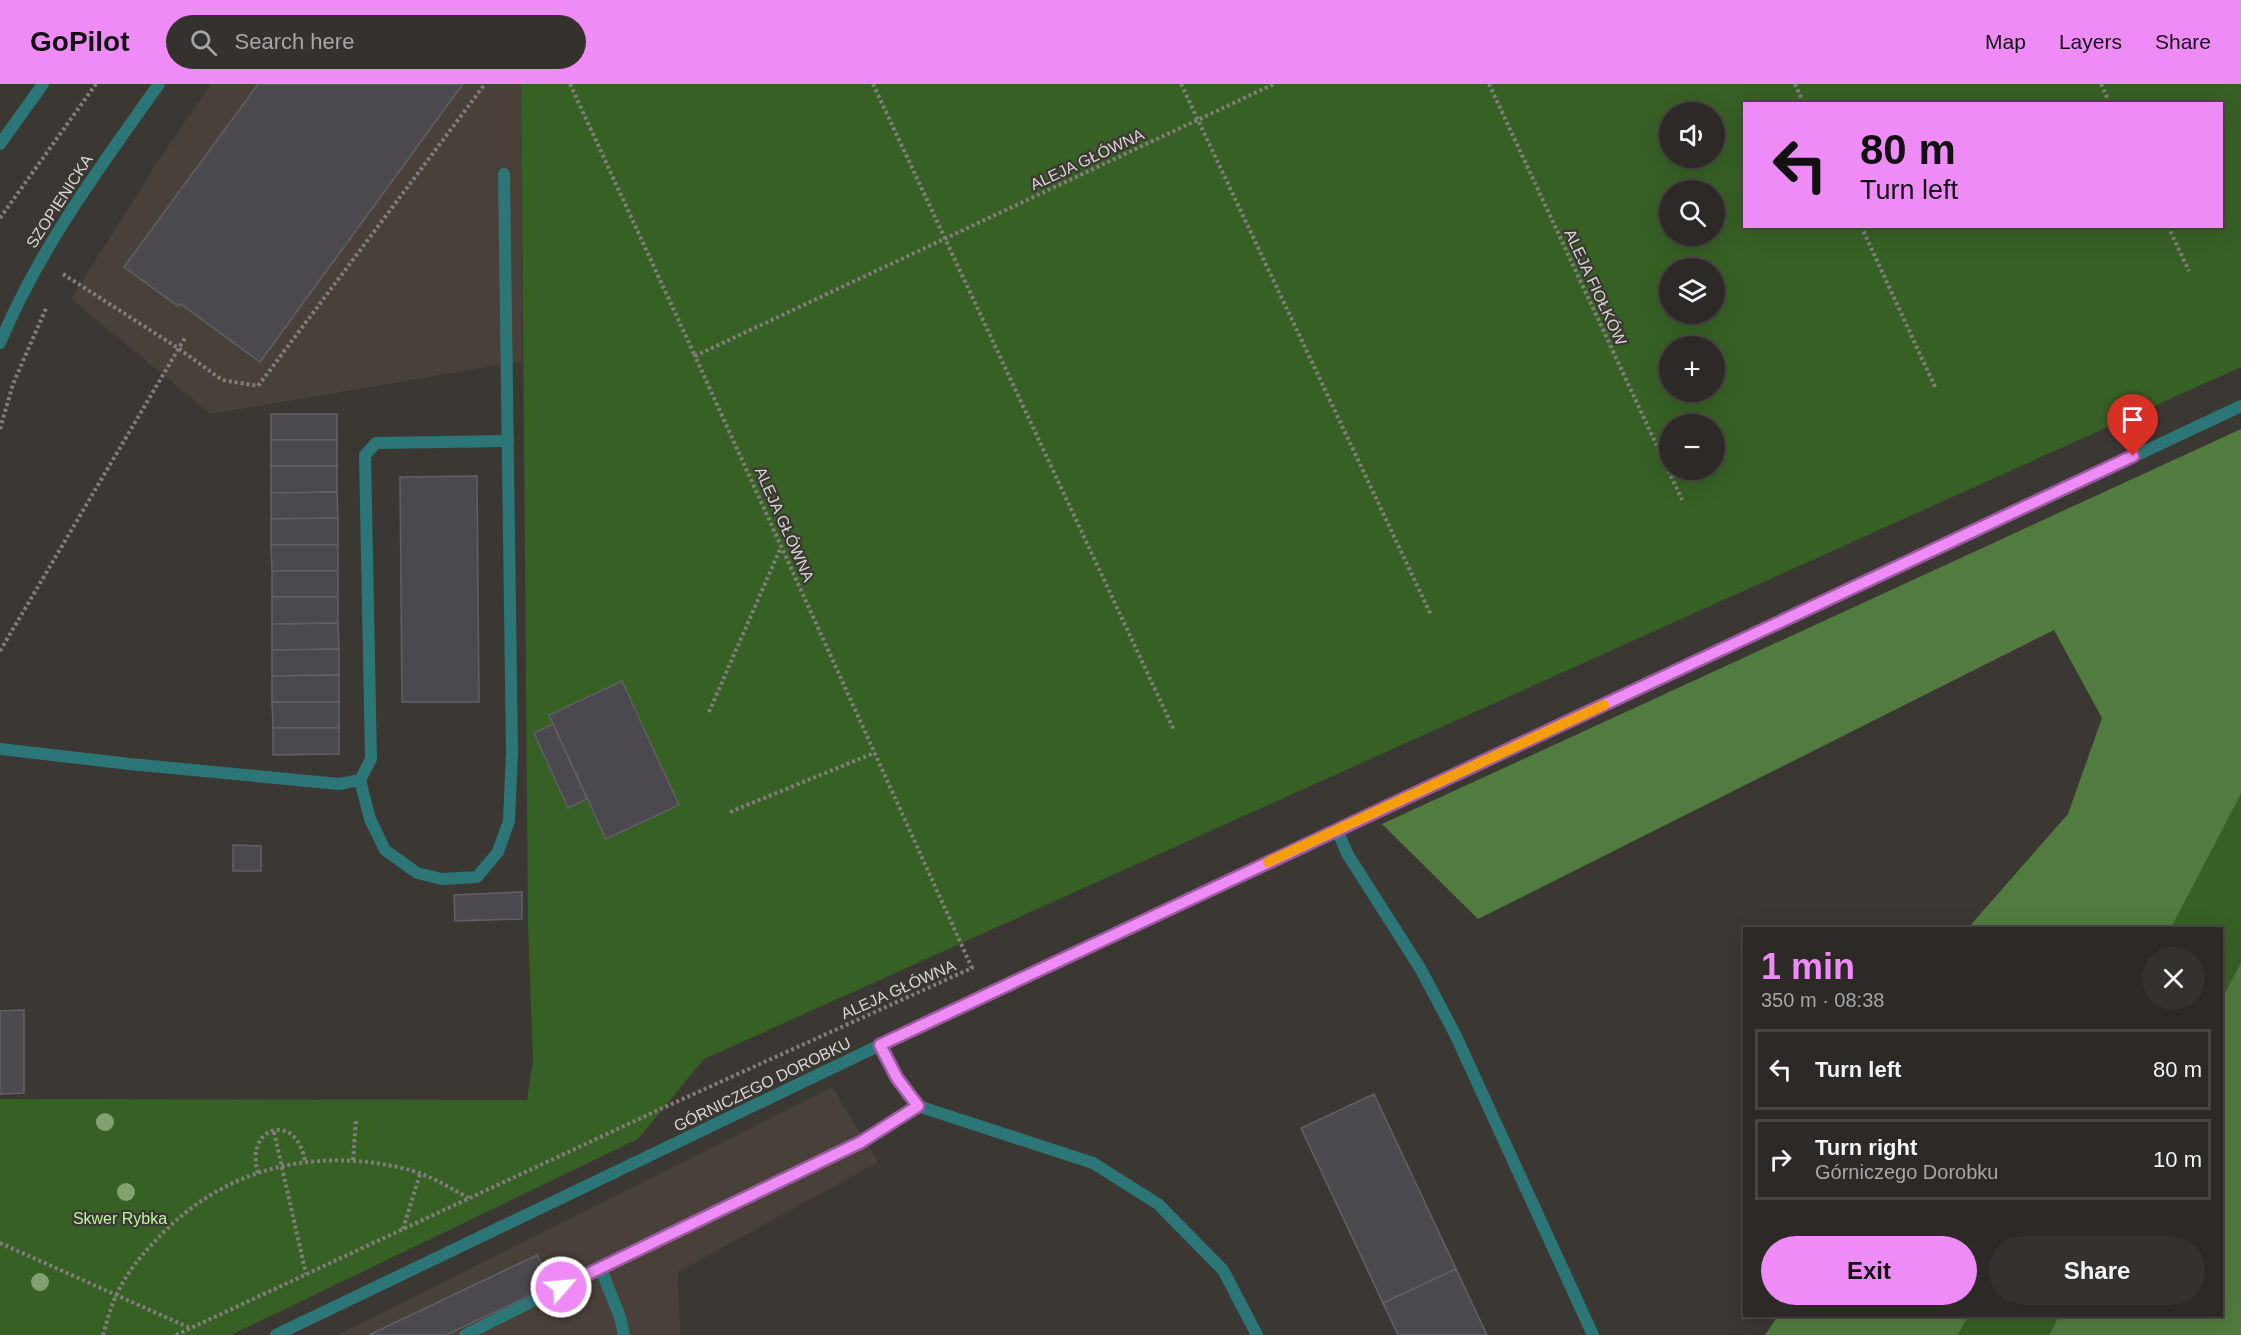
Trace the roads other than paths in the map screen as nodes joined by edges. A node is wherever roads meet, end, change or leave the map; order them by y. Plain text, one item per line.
1 (43, 84) edge
2 (159, 84) edge
3 (0, 144) edge
4 (504, 174) dead end
5 (0, 343) edge
6 (2241, 406) edge
7 (508, 441) junction
8 (0, 748) edge
9 (360, 780) junction
10 (1337, 830) junction
11 (880, 1045) junction
12 (918, 1106) junction
13 (600, 1267) junction
14 (276, 1335) edge
15 (465, 1335) edge
16 (624, 1335) edge
17 (1257, 1335) edge
18 (1593, 1335) edge

1 - 3 street
2 - 5 street, SZOPIENICKA
4 - 7 street
6 - 10 street, GÓRNICZEGO DOROBKU
7 - 9 street
7 - 9 street
8 - 9 street
10 - 11 street, GÓRNICZEGO DOROBKU
10 - 18 street
11 - 12 street
11 - 14 street, GÓRNICZEGO DOROBKU
12 - 13 street
12 - 17 street
13 - 15 street
13 - 16 street

